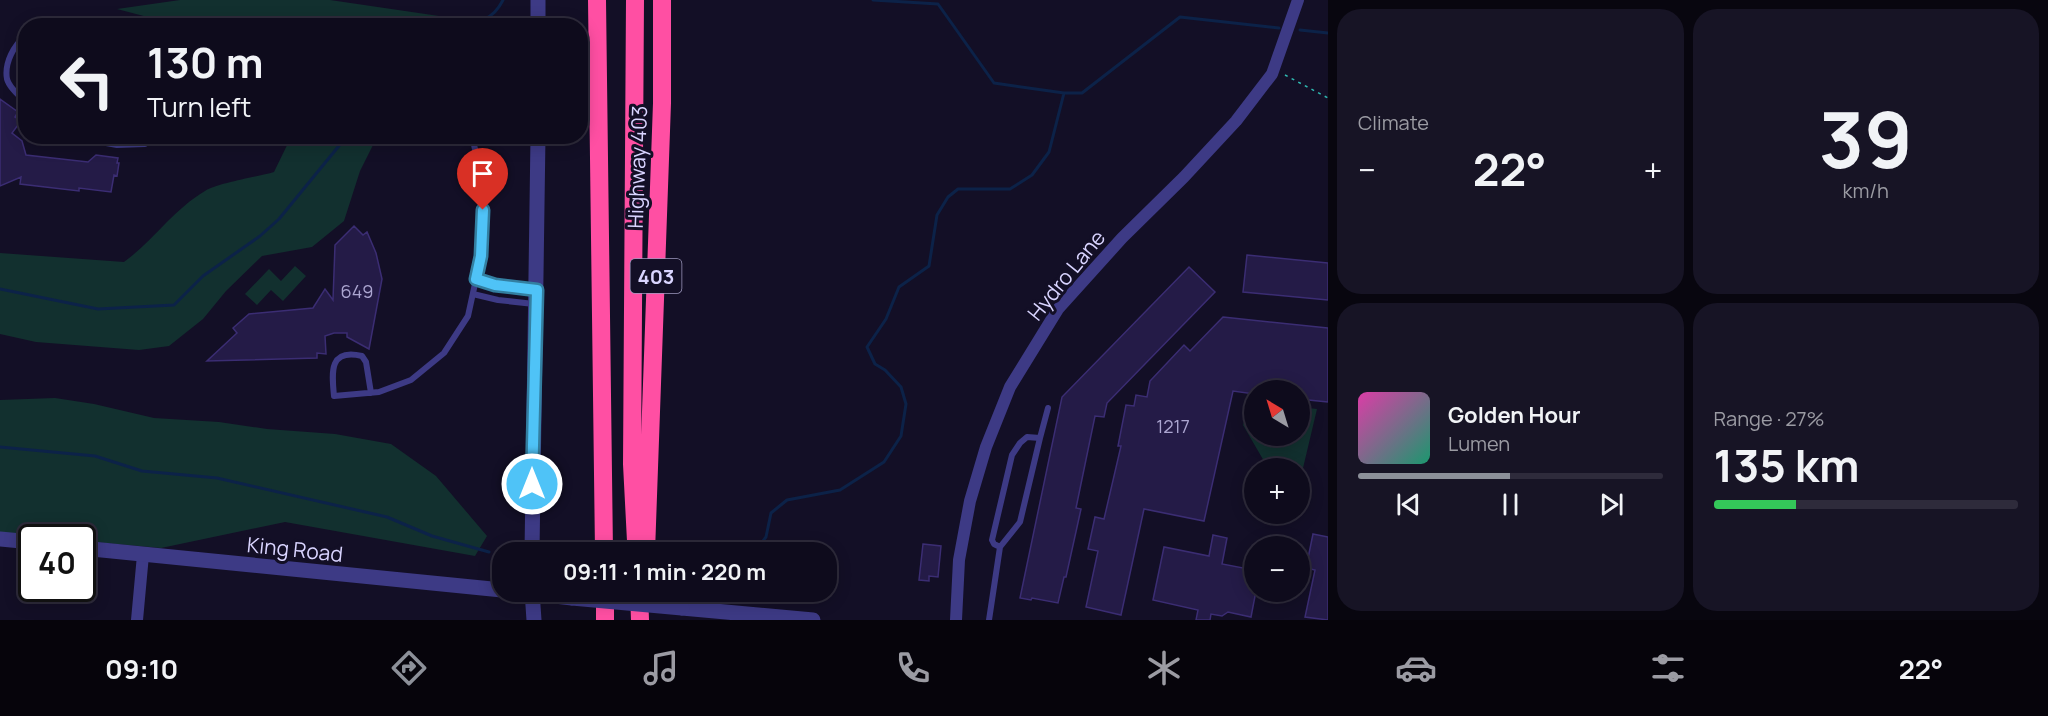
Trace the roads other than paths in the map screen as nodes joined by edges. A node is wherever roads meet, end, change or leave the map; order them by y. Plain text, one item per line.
1 (538, 0) edge
2 (597, 0) edge
3 (635, 0) edge
4 (662, 0) edge
5 (1298, 0) edge
6 (538, 18) edge
7 (18, 45) edge
8 (18, 96) edge
9 (112, 144) edge
10 (145, 144) edge
11 (474, 144) edge
12 (538, 144) edge
13 (476, 279) junction
14 (473, 294) junction
15 (537, 297) junction
16 (371, 393) junction
17 (1048, 408) dead end
18 (1040, 438) junction
19 (0, 539) edge
20 (18, 541) edge
21 (532, 542) edge
22 (604, 542) edge
23 (637, 542) edge
24 (646, 542) edge
25 (1000, 547) junction
26 (96, 550) edge
27 (143, 555) junction
28 (492, 589) edge
29 (533, 602) edge
30 (604, 602) edge
31 (616, 602) edge
32 (640, 602) edge
33 (643, 602) edge
34 (137, 620) edge
35 (534, 620) edge
36 (605, 620) edge
37 (642, 620) edge
38 (813, 620) edge
39 (956, 620) edge
40 (989, 620) edge

1 - 6 street
2 - 22 highway, Highway 403 / 403
3 - 23 highway
4 - 24 highway, Highway 403 / 403
5 - 39 street, Hydro Lane
7 - 8 lane
9 - 10 lane
11 - 13 lane
12 - 15 street
13 - 14 lane
13 - 15 lane
14 - 15 lane
14 - 16 lane
15 - 21 street
16 - 16 lane
17 - 18 lane
18 - 25 lane
18 - 25 lane
19 - 20 street
25 - 40 lane
26 - 27 street, King Road
27 - 28 street, King Road
27 - 34 street
29 - 35 street
30 - 36 highway
31 - 38 street, bridge
32 - 37 highway
33 - 37 highway

